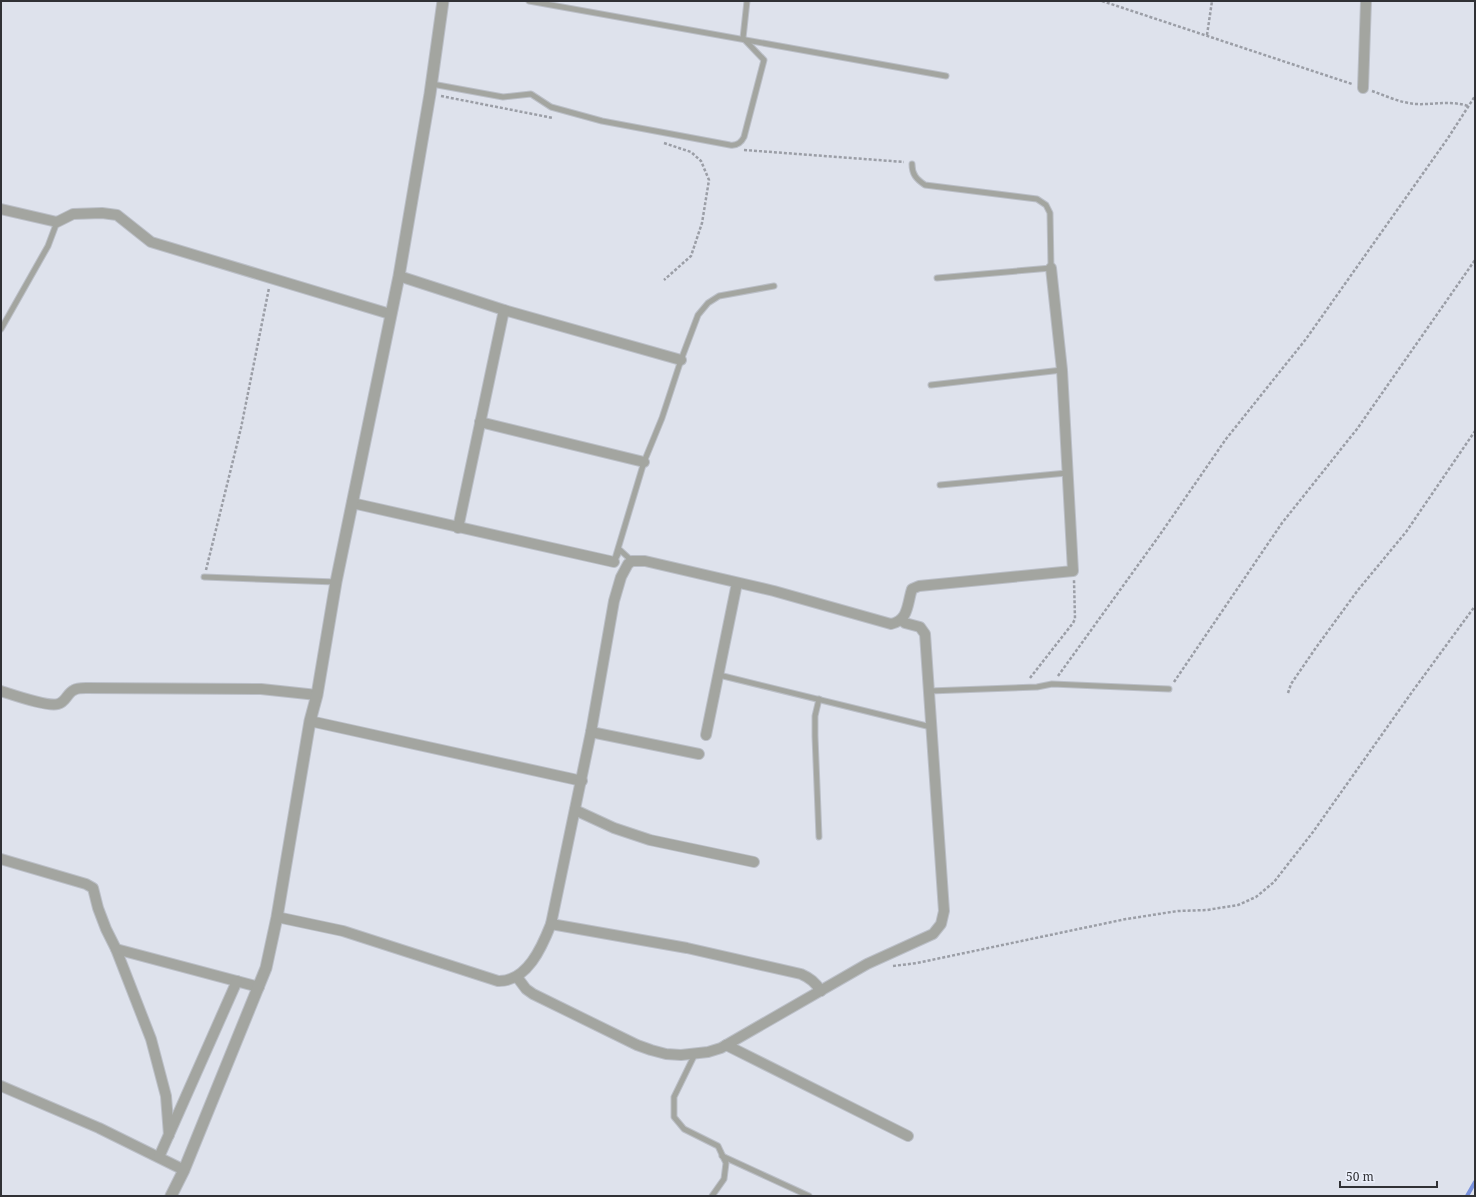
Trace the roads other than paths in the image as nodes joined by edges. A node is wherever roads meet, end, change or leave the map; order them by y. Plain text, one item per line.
1 (443, 1) edge
2 (529, 1) edge
3 (747, 1) edge
4 (1366, 1) edge
5 (745, 40) junction
6 (946, 76) dead end
7 (1364, 88) road end
8 (431, 89) junction
9 (912, 164) road end
10 (1, 210) edge
11 (57, 222) junction
12 (1051, 268) junction
13 (399, 276) junction
14 (937, 278) dead end
15 (774, 286) dead end
16 (504, 310) junction
17 (390, 314) junction
18 (1, 329) edge
19 (681, 360) junction
20 (1062, 370) junction
21 (931, 385) dead end
22 (480, 422) junction
23 (644, 462) junction
24 (1067, 473) junction
25 (940, 485) dead end
26 (352, 503) junction
27 (458, 528) junction
28 (632, 561) junction
29 (614, 562) junction
30 (204, 577) road end
31 (336, 582) junction
32 (737, 583) junction
33 (902, 620) junction
34 (718, 675) junction
35 (1169, 689) road end
36 (1, 691) edge
37 (928, 691) junction
38 (317, 695) junction
39 (819, 699) junction
40 (310, 722) junction
41 (931, 727) junction
42 (592, 732) junction
43 (706, 736) dead end
44 (700, 754) dead end
45 (582, 781) junction
46 (576, 810) junction
47 (819, 837) dead end
48 (1, 859) edge
49 (754, 862) dead end
50 (277, 917) junction
51 (551, 924) junction
52 (116, 949) junction
53 (517, 977) junction
54 (237, 981) junction
55 (259, 987) junction
56 (821, 991) junction
57 (726, 1045) junction
58 (695, 1054) junction
59 (1, 1086) edge
60 (169, 1135) junction
61 (908, 1136) dead end
62 (722, 1156) junction
63 (159, 1157) junction
64 (184, 1170) junction
65 (172, 1196) edge
66 (712, 1196) edge
67 (809, 1196) edge

1 - 8 street
2 - 5 lane
3 - 5 lane
4 - 7 street
5 - 6 lane
5 - 8 lane
8 - 13 street
9 - 12 lane
10 - 11 street
11 - 17 street
11 - 18 lane
12 - 14 lane
12 - 20 street
13 - 16 street
13 - 17 street
15 - 19 lane
16 - 19 street
16 - 22 street
17 - 26 street
19 - 23 lane
20 - 21 lane
20 - 24 street
22 - 23 street
22 - 27 street
23 - 29 lane
24 - 25 lane
24 - 33 street
26 - 27 street
26 - 31 street
27 - 29 street
28 - 29 lane
28 - 32 street
28 - 42 street
30 - 31 lane
31 - 38 street
32 - 33 street
32 - 34 street
33 - 37 street
34 - 39 lane
34 - 43 street
35 - 37 lane
36 - 38 street
37 - 41 street
38 - 40 street
39 - 41 lane
39 - 47 lane
40 - 45 street
40 - 50 street
41 - 56 street
42 - 44 street
42 - 45 street
45 - 46 street
46 - 49 street
46 - 51 street
48 - 52 street
50 - 53 street
50 - 55 street
51 - 53 street
51 - 56 street
52 - 54 street
52 - 60 street
53 - 58 street
54 - 55 street
54 - 60 street
55 - 64 street
56 - 57 street
57 - 58 street
57 - 61 street
58 - 62 lane
59 - 63 street
60 - 63 street
62 - 66 lane
62 - 67 lane
63 - 64 street
64 - 65 street

